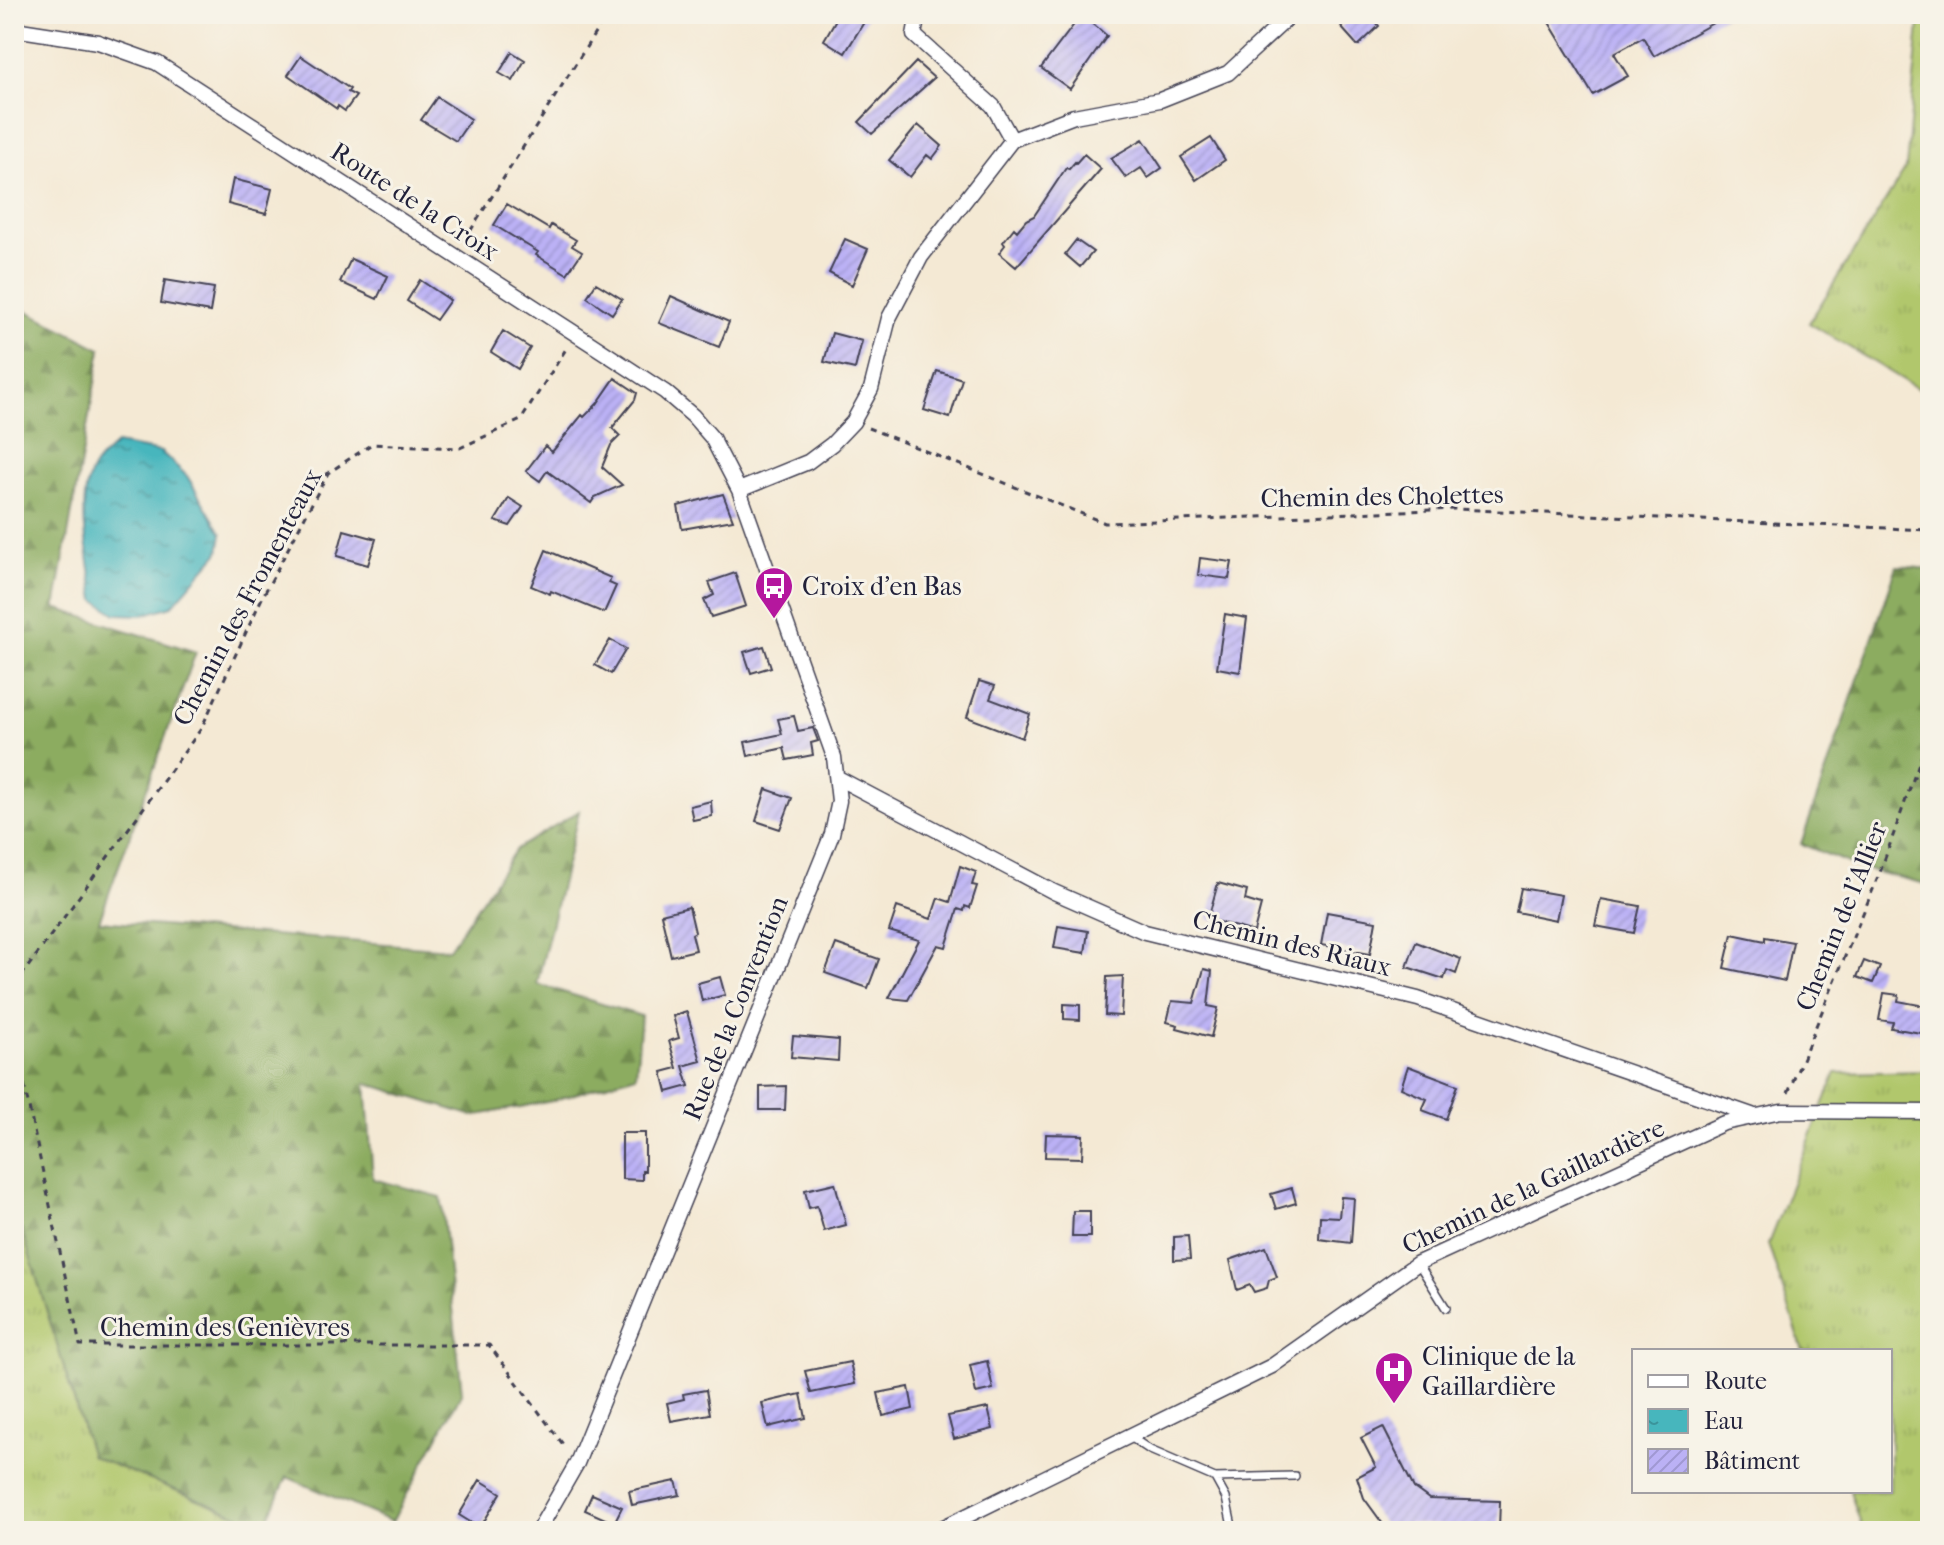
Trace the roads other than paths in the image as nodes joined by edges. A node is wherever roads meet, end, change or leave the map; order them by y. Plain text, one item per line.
1 (918, 14) edge
2 (1292, 14) edge
3 (14, 29) edge
4 (1012, 140) junction
5 (739, 490) junction
6 (838, 778) junction
7 (1930, 1112) edge
8 (1752, 1115) junction
9 (1418, 1263) junction
10 (1446, 1308) dead end
11 (1127, 1435) junction
12 (1295, 1476) dead end
13 (1215, 1478) junction
14 (538, 1531) edge
15 (936, 1531) edge
16 (1233, 1531) edge

1 - 4 street
2 - 4 street
3 - 5 street, Route de la Croix
4 - 5 street
5 - 6 street, Rue de la Convention
6 - 8 street, Chemin des Riaux
6 - 14 street, Rue de la Convention
7 - 8 street, Chemin de la Gaillardière
8 - 9 street, Chemin de la Gaillardière
9 - 10 lane
9 - 11 street, Chemin de la Gaillardière
11 - 13 lane
11 - 15 street, Chemin de la Gaillardière
12 - 13 lane
13 - 16 lane

